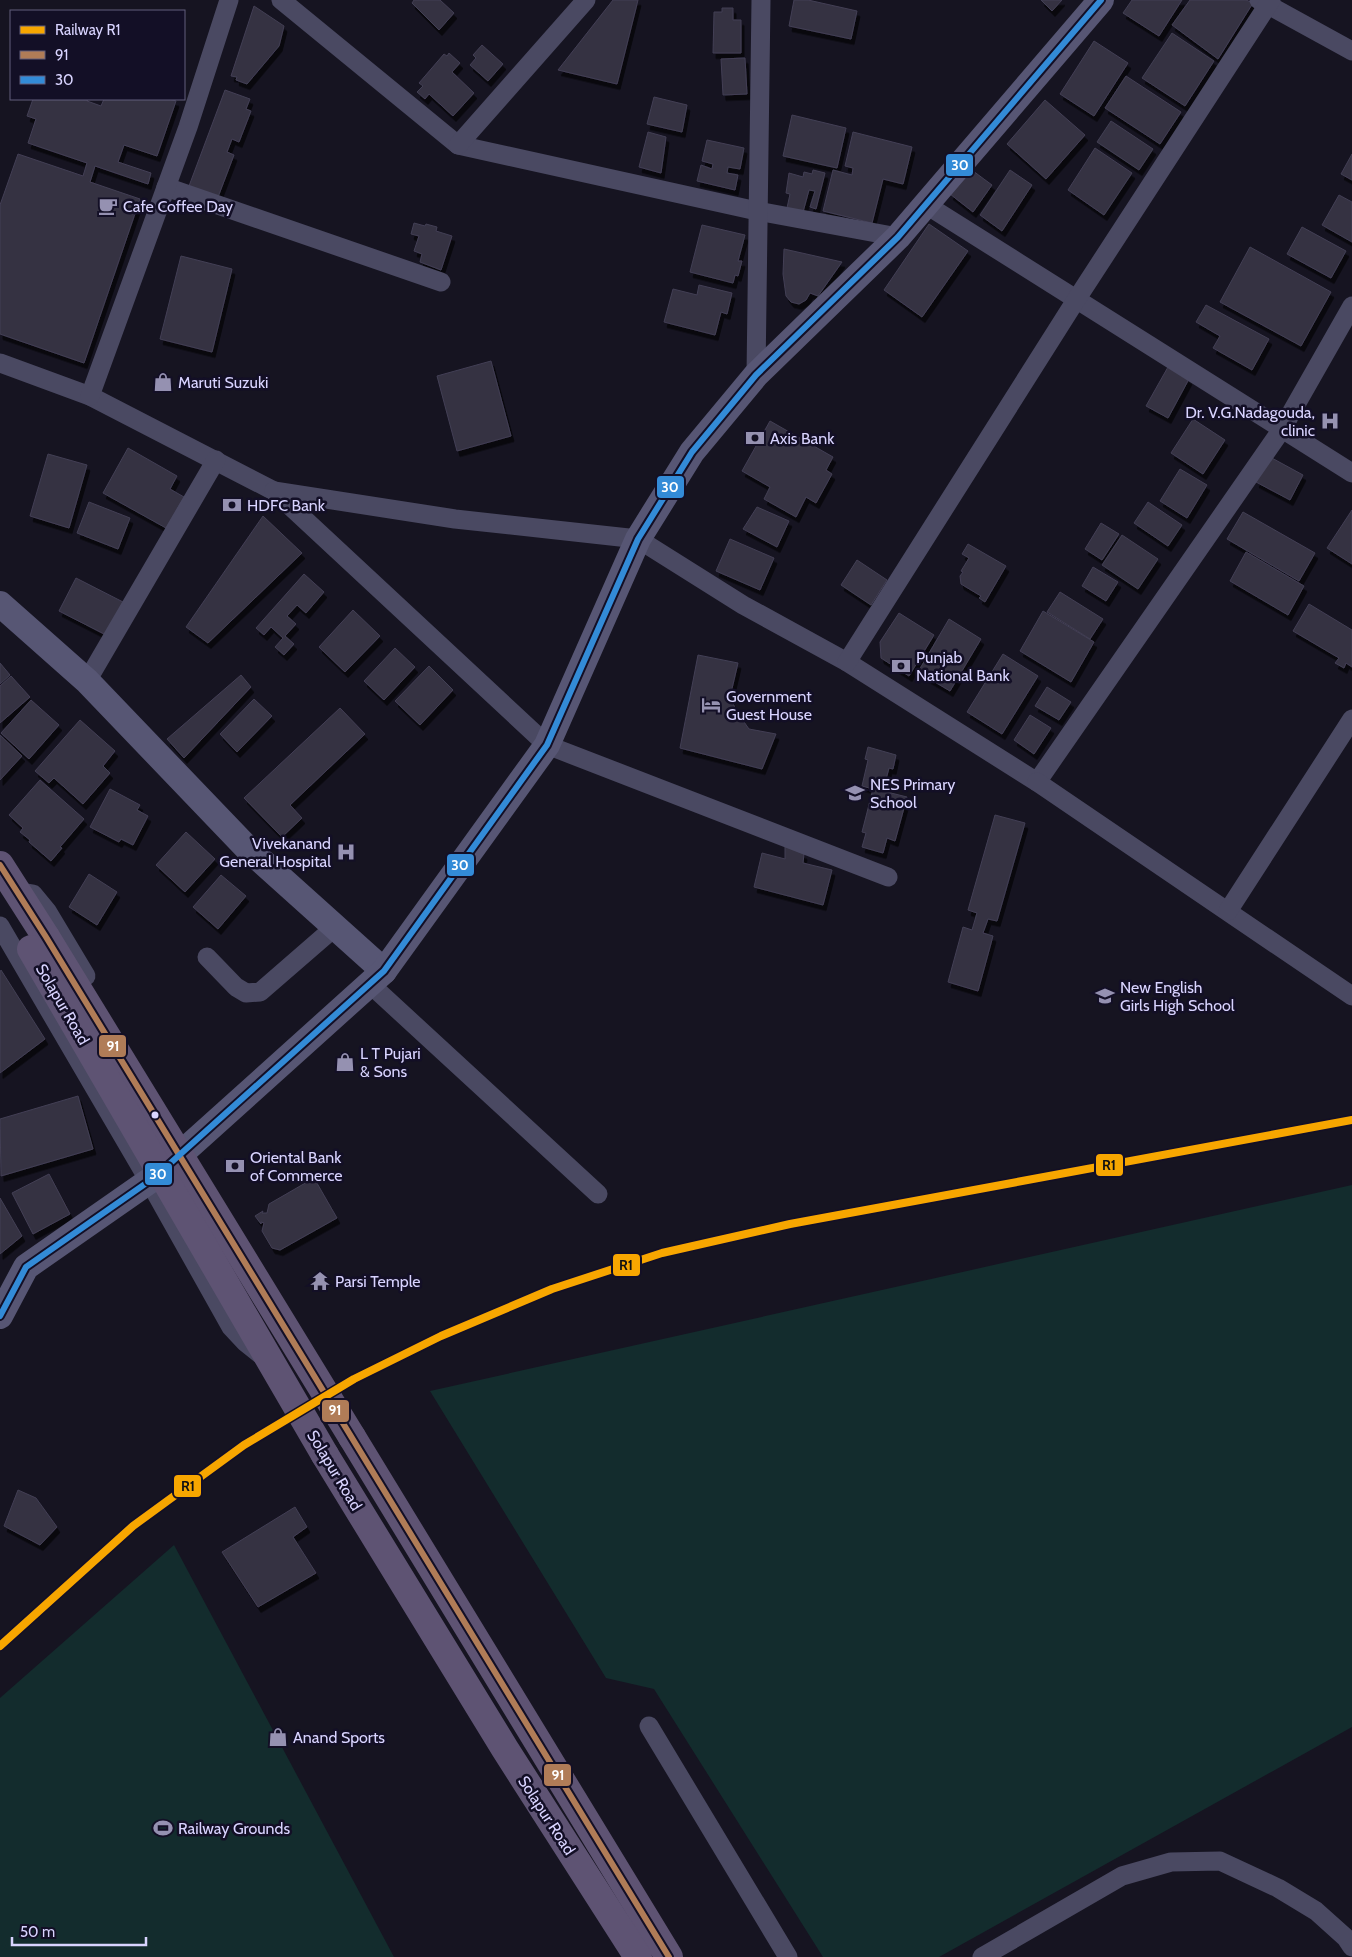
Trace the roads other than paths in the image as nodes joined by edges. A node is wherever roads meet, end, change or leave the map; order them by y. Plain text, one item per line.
1 (229, 0) edge
2 (281, 0) edge
3 (586, 0) edge
4 (760, 0) edge
5 (1101, 0) edge
6 (1266, 2) edge
7 (1352, 51) edge
8 (458, 145) junction
9 (166, 187) junction
10 (925, 204) junction
11 (757, 210) junction
12 (898, 237) junction
13 (441, 282) dead end
14 (1076, 300) junction
15 (1352, 306) edge
16 (0, 363) edge
17 (756, 375) junction
18 (90, 396) junction
19 (1282, 429) junction
20 (216, 460) junction
21 (1352, 473) edge
22 (274, 490) junction
23 (638, 539) junction
24 (0, 604) edge
25 (847, 662) junction
26 (87, 681) junction
27 (1352, 719) edge
28 (547, 745) junction
29 (1037, 782) junction
30 (0, 864) edge
31 (888, 877) dead end
32 (8, 896) edge
33 (1228, 911) junction
34 (0, 926) edge
35 (335, 927) junction
36 (38, 943) junction
37 (207, 957) dead end
38 (377, 977) junction
39 (1352, 996) edge
40 (180, 1155) junction
41 (149, 1181) junction
42 (598, 1194) dead end
43 (0, 1316) edge
44 (300, 1352) junction
45 (271, 1362) junction
46 (649, 1726) dead end
47 (1352, 1947) edge
48 (638, 1957) edge
49 (669, 1957) edge
50 (788, 1957) edge
51 (982, 1957) edge

1 - 9 street
2 - 8 street
3 - 8 street
4 - 11 street
5 - 10 street
6 - 7 street
6 - 14 street
8 - 11 street
9 - 13 street
9 - 18 street
10 - 12 street
10 - 14 street
11 - 12 street
11 - 17 street
12 - 17 street
14 - 19 street
14 - 25 street
15 - 19 street
16 - 18 street
17 - 23 street
18 - 20 street
19 - 21 street
19 - 29 street
20 - 22 street
20 - 26 street
22 - 23 street
22 - 28 street
23 - 25 street
23 - 28 street
24 - 26 street
25 - 29 street
26 - 35 street
27 - 33 street
28 - 31 street
28 - 38 street
29 - 33 street
30 - 32 main road
32 - 36 main road
32 - 40 street
33 - 39 street
34 - 41 street
35 - 37 street
35 - 38 street
36 - 44 main road, Solapur Road, bridge
36 - 45 main road, Solapur Road, bridge
38 - 40 street
38 - 42 street
40 - 41 street
40 - 44 street
41 - 43 street
41 - 45 street
44 - 49 main road, Solapur Road, bridge
45 - 48 main road, Solapur Road, bridge
46 - 50 street
47 - 51 street

